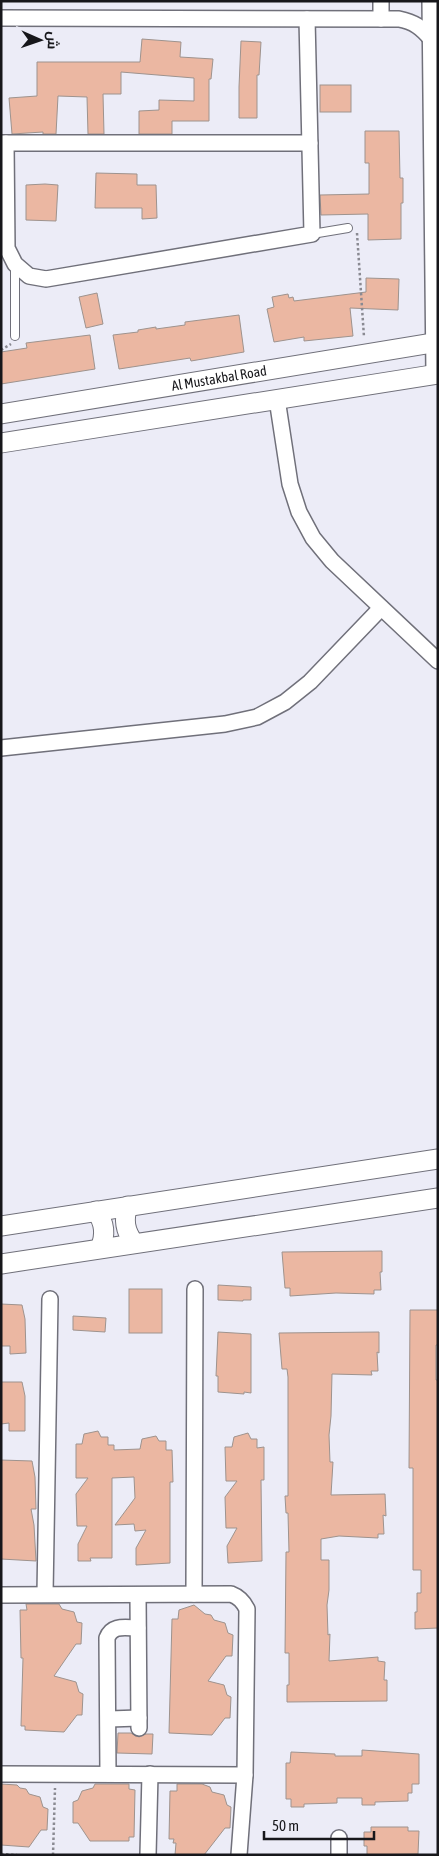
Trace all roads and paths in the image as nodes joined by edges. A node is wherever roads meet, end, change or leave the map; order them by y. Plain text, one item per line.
1 (381, 1) edge
2 (430, 1) edge
3 (1, 18) edge
4 (307, 19) junction
5 (381, 19) junction
6 (431, 39) junction
7 (4, 143) edge
8 (310, 143) junction
9 (348, 228) joint
10 (312, 234) junction
11 (15, 264) junction
12 (15, 336) dead end
13 (436, 342) edge
14 (365, 354) junction
15 (436, 374) edge
16 (277, 399) junction
17 (1, 414) edge
18 (1, 443) edge
19 (381, 608) junction
20 (438, 662) edge
21 (1, 748) edge
22 (438, 1159) edge
23 (438, 1198) edge
24 (128, 1206) junction
25 (96, 1211) junction
26 (1, 1226) edge
27 (134, 1243) junction
28 (100, 1248) junction
29 (1, 1264) edge
30 (195, 1289) dead end
31 (50, 1299) dead end
32 (45, 1594) junction
33 (194, 1594) junction
34 (1, 1595) edge
35 (138, 1595) junction
36 (138, 1628) junction
37 (109, 1719) junction
38 (1, 1774) edge
39 (55, 1774) junction
40 (108, 1774) junction
41 (150, 1774) junction
42 (245, 1775) junction
43 (339, 1838) dead end
44 (1, 1854) edge
45 (17, 1855) edge
46 (53, 1855) edge
47 (148, 1855) edge
48 (239, 1855) edge
49 (339, 1855) edge

1 - 5 street
2 - 6 street
3 - 4 street
4 - 5 street
4 - 8 street
5 - 6 street
6 - 13 street
7 - 8 street
7 - 11 street
8 - 10 street
9 - 10 lane
9 - 14 path
10 - 11 street
11 - 12 lane
13 - 14 street, Al Mustakbal Road
13 - 15 street
14 - 17 street, Al Mustakbal Road
15 - 16 street
16 - 18 street
16 - 19 street
19 - 20 street
19 - 21 street
22 - 24 street
23 - 27 street
24 - 25 street
24 - 27 street
25 - 26 street
25 - 28 street
27 - 28 street
28 - 29 street
30 - 33 street
31 - 32 street
32 - 34 street
32 - 35 street
33 - 35 street
33 - 42 street
35 - 36 street
36 - 37 street
36 - 37 street
37 - 40 street
38 - 39 street
39 - 40 street
39 - 46 path
40 - 41 street
41 - 42 street
41 - 47 street
42 - 48 street
43 - 49 street
44 - 45 path

